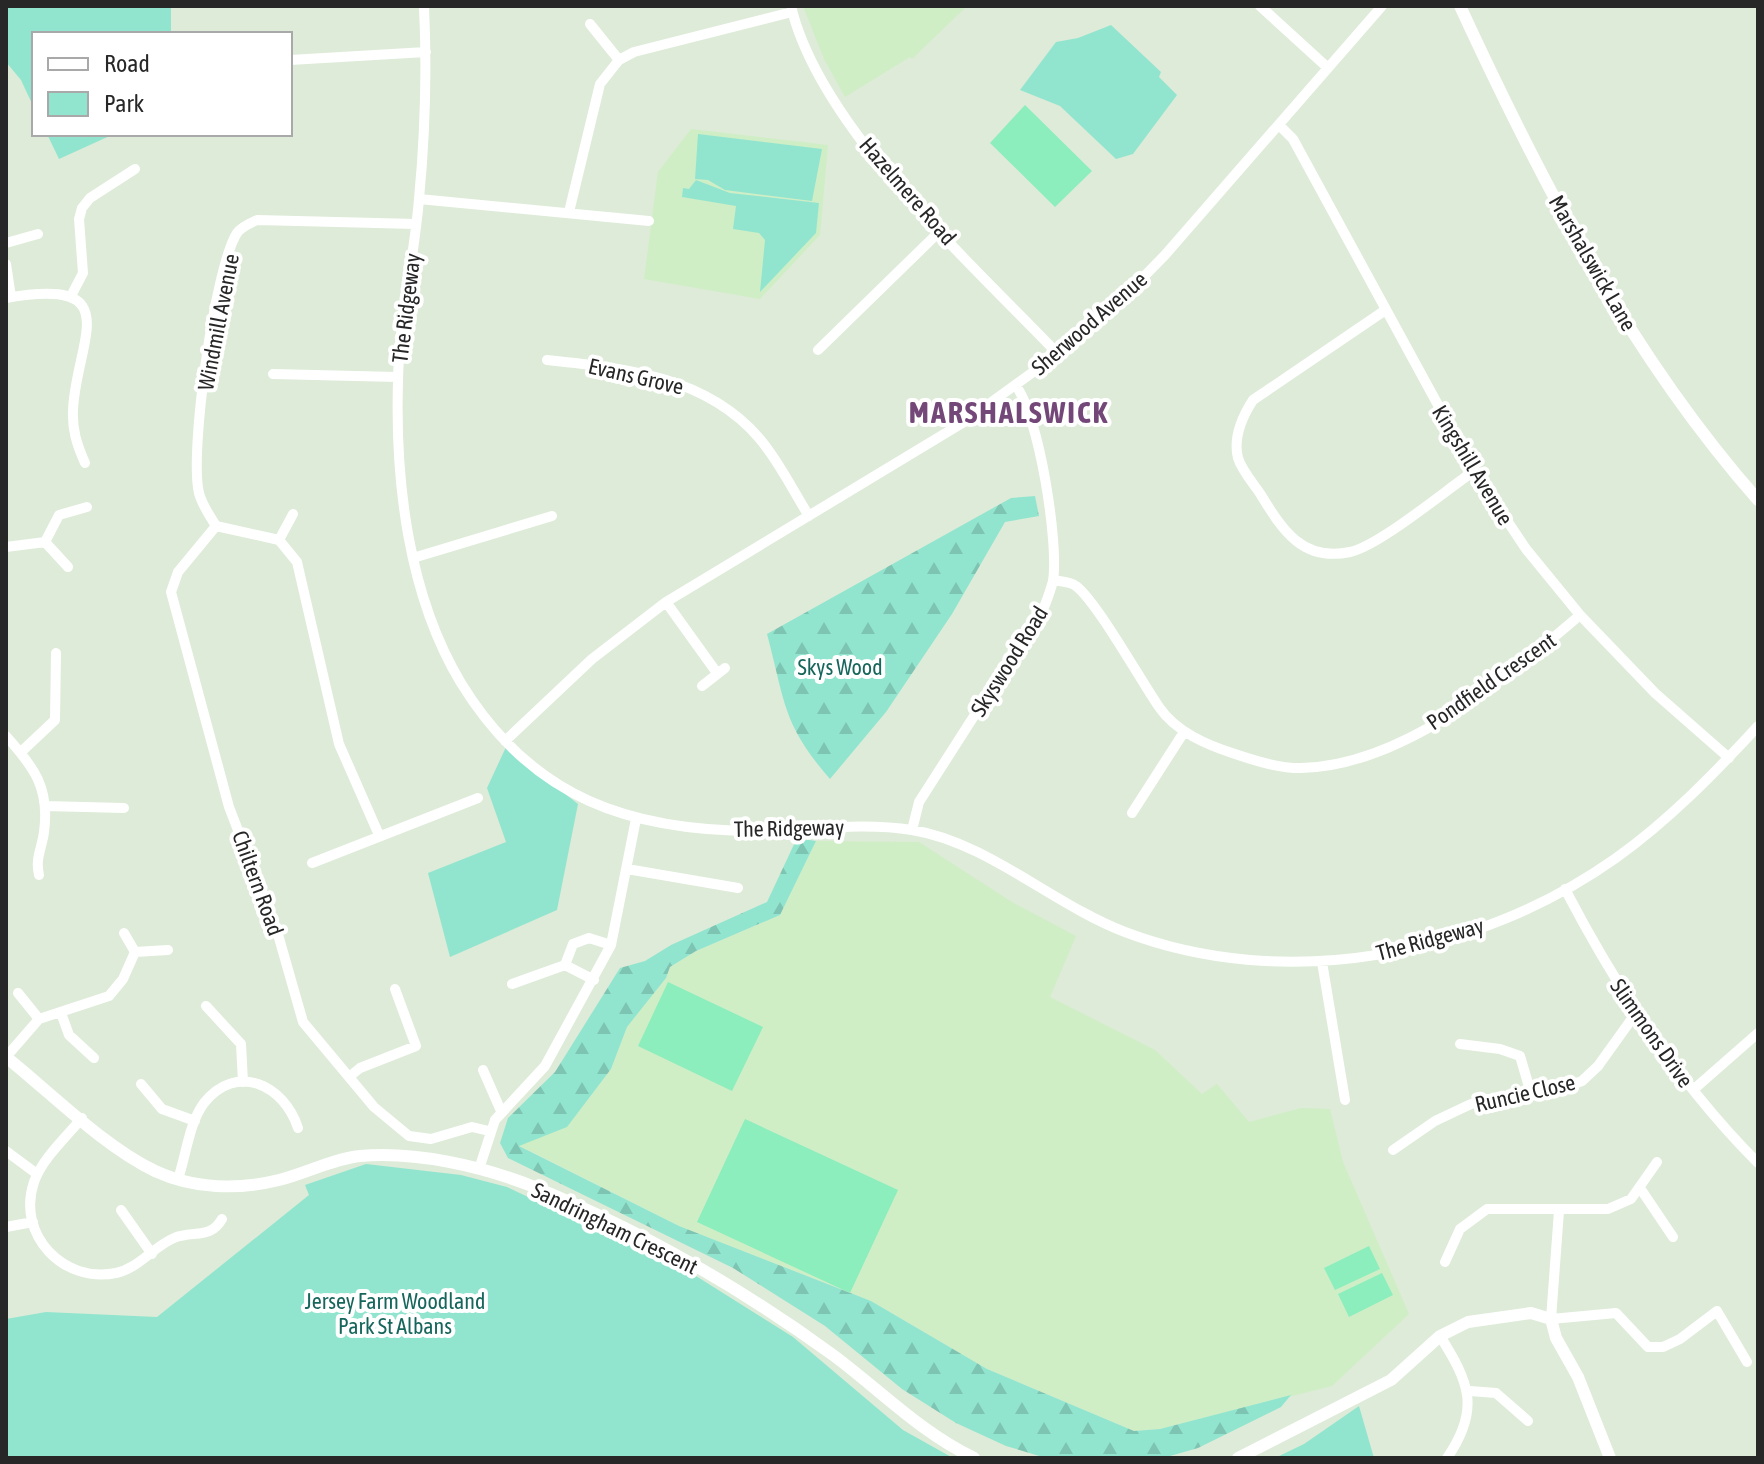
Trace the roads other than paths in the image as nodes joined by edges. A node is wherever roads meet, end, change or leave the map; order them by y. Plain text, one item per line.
1 (424, 6) edge
2 (1261, 6) edge
3 (1382, 6) edge
4 (1460, 6) edge
5 (792, 9) edge
6 (590, 24) dead end
7 (426, 52) junction
8 (292, 60) edge
9 (619, 60) junction
10 (1328, 68) junction
11 (1280, 126) junction
12 (135, 169) dead end
13 (419, 199) junction
14 (569, 212) junction
15 (649, 221) dead end
16 (416, 224) junction
17 (940, 231) junction
18 (38, 234) dead end
19 (6, 243) edge
20 (6, 264) edge
21 (71, 296) junction
22 (9, 297) edge
23 (1384, 311) junction
24 (818, 350) dead end
25 (1058, 354) junction
26 (547, 360) dead end
27 (273, 374) dead end
28 (397, 377) junction
29 (1016, 386) junction
30 (85, 463) dead end
31 (1474, 471) junction
32 (1758, 500) edge
33 (87, 507) dead end
34 (293, 514) dead end
35 (552, 516) dead end
36 (809, 516) junction
37 (216, 526) junction
38 (279, 540) junction
39 (45, 542) junction
40 (6, 547) edge
41 (413, 558) junction
42 (68, 567) dead end
43 (1053, 580) junction
44 (666, 602) junction
45 (1580, 615) junction
46 (56, 653) dead end
47 (702, 686) dead end
48 (1758, 726) edge
49 (1184, 732) junction
50 (6, 736) edge
51 (505, 741) junction
52 (21, 752) junction
53 (1729, 758) junction
54 (478, 798) dead end
55 (45, 806) junction
56 (124, 808) dead end
57 (1132, 813) dead end
58 (636, 819) junction
59 (912, 830) junction
60 (379, 835) junction
61 (312, 863) dead end
62 (627, 869) junction
63 (39, 875) dead end
64 (738, 888) dead end
65 (1565, 889) junction
66 (124, 933) dead end
67 (611, 945) junction
68 (168, 950) dead end
69 (135, 952) junction
70 (1322, 962) junction
71 (565, 965) junction
72 (594, 980) junction
73 (512, 984) dead end
74 (395, 989) dead end
75 (18, 993) dead end
76 (206, 1006) dead end
77 (61, 1013) junction
78 (1636, 1013) junction
79 (39, 1019) junction
80 (1758, 1033) edge
81 (1460, 1044) dead end
82 (6, 1057) edge
83 (94, 1058) dead end
84 (483, 1070) dead end
85 (349, 1077) junction
86 (243, 1082) junction
87 (141, 1084) dead end
88 (1530, 1090) junction
89 (1693, 1090) junction
90 (1345, 1100) dead end
91 (501, 1111) junction
92 (82, 1118) junction
93 (195, 1121) junction
94 (298, 1128) dead end
95 (489, 1131) junction
96 (1393, 1150) dead end
97 (6, 1151) edge
98 (1657, 1162) dead end
99 (1758, 1163) edge
100 (479, 1169) junction
101 (37, 1174) junction
102 (178, 1179) junction
103 (1640, 1188) junction
104 (121, 1210) dead end
105 (1559, 1211) junction
106 (222, 1219) dead end
107 (33, 1222) junction
108 (6, 1227) edge
109 (1673, 1237) dead end
110 (152, 1254) junction
111 (1445, 1262) dead end
112 (1551, 1319) junction
113 (1440, 1336) junction
114 (1747, 1362) dead end
115 (1470, 1391) junction
116 (1528, 1421) dead end
117 (974, 1458) edge
118 (1238, 1458) edge
119 (1447, 1458) edge
120 (1610, 1458) edge

1 - 7 street, The Ridgeway
2 - 10 street
3 - 10 street, Sherwood Avenue
4 - 32 street, Marshalswick Lane
5 - 9 street
5 - 17 street, Hazelmere Road
6 - 9 street
7 - 8 street
7 - 13 street, The Ridgeway
9 - 14 street
10 - 11 street, Sherwood Avenue
11 - 23 street, Kingshill Avenue
11 - 25 street, Sherwood Avenue
12 - 21 street
13 - 14 street
13 - 16 street, The Ridgeway
14 - 15 street
16 - 28 street, The Ridgeway
16 - 37 street, Windmill Avenue
17 - 24 street
17 - 25 street, Hazelmere Road
18 - 19 street
20 - 22 street
21 - 22 street
21 - 30 street
23 - 31 street, Kingshill Avenue
23 - 31 street
25 - 29 street, Sherwood Avenue
26 - 36 street, Evans Grove
27 - 28 street
28 - 41 street, The Ridgeway
29 - 36 street, Sherwood Avenue
29 - 43 street, Skyswood Road
31 - 45 street, Kingshill Avenue
33 - 39 street
34 - 38 street
35 - 41 street
36 - 44 street, Sherwood Avenue
37 - 38 street
37 - 85 street, Chiltern Road
38 - 60 street
39 - 40 street
39 - 42 street
41 - 51 street, The Ridgeway
43 - 49 street, Pondfield Crescent
43 - 59 street, Skyswood Road
44 - 47 street
44 - 51 street, Sherwood Avenue
45 - 49 street, Pondfield Crescent
45 - 53 street, Kingshill Avenue
46 - 52 street
48 - 53 street, The Ridgeway
49 - 57 street
50 - 52 street
51 - 58 street, The Ridgeway
52 - 55 street
53 - 65 street, The Ridgeway
54 - 60 street
55 - 56 street
55 - 63 street
58 - 59 street, The Ridgeway
58 - 62 street
59 - 70 street, The Ridgeway
60 - 61 street
62 - 64 street
62 - 67 street
65 - 70 street, The Ridgeway
65 - 78 street, Slimmons Drive
66 - 69 street
67 - 71 street
67 - 72 street
68 - 69 street
69 - 77 street
70 - 90 street
71 - 72 street
71 - 73 street
72 - 91 street
74 - 85 street
75 - 79 street
76 - 86 street
77 - 79 street
77 - 83 street
78 - 88 street, Runcie Close
78 - 89 street, Slimmons Drive
79 - 82 street
80 - 89 street
81 - 88 street
82 - 92 street, Sandringham Crescent
84 - 91 street
85 - 95 street, Chiltern Road
86 - 93 street
86 - 94 street
87 - 93 street
88 - 96 street, Runcie Close
89 - 99 street, Slimmons Drive
91 - 95 street
92 - 101 street
92 - 102 street, Sandringham Crescent
93 - 102 street
95 - 100 street
97 - 101 street
98 - 103 street
100 - 102 street, Sandringham Crescent
100 - 117 street, Sandringham Crescent
101 - 107 street
103 - 105 street
103 - 109 street
104 - 110 street
105 - 111 street
105 - 112 street
106 - 110 street
107 - 108 street
107 - 110 street
112 - 113 street
112 - 114 street
112 - 120 street
113 - 115 street
113 - 118 street
115 - 116 street
115 - 119 street

